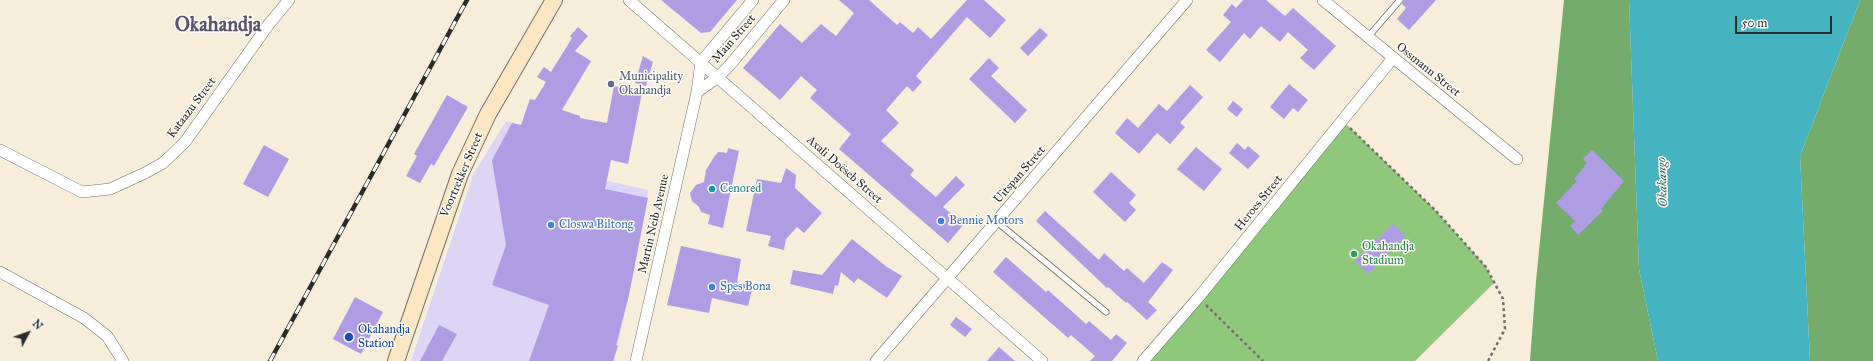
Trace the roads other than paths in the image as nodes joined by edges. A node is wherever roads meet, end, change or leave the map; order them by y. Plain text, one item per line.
1 (289, 0) edge
2 (554, 0) edge
3 (629, 0) edge
4 (753, 0) edge
5 (784, 0) edge
6 (1179, 0) edge
7 (1187, 0) edge
8 (1323, 0) edge
9 (1400, 0) edge
10 (1167, 24) junction
11 (1368, 37) junction
12 (1393, 58) junction
13 (701, 62) junction
14 (718, 77) junction
15 (696, 92) junction
16 (0, 150) edge
17 (1517, 159) dead end
18 (997, 222) junction
19 (0, 272) edge
20 (947, 278) junction
21 (1106, 312) dead end
22 (123, 361) edge
23 (396, 361) edge
24 (636, 361) edge
25 (876, 361) edge
26 (1042, 361) edge
27 (1143, 361) edge

1 - 16 street, Kataazu Street
2 - 23 main road, Voortrekker Street
3 - 13 street, Axali Doëseb Street
4 - 13 street, Main Street
5 - 14 street, Main Street
6 - 10 street, Uitspan Street
7 - 10 street, Uitspan Street
8 - 11 street, Ossmann Street
9 - 11 lane
10 - 18 street, Uitspan Street
11 - 12 street, Ossmann Street
12 - 17 street, Ossmann Street
12 - 27 street, Heroes Street
13 - 14 street, Axali Doëseb Street
13 - 15 street, Martin Neib Avenue
14 - 15 street
14 - 20 street, Axali Doëseb Street
15 - 24 street, Martin Neib Avenue
18 - 20 street, Uitspan Street
18 - 21 lane
19 - 22 street
20 - 25 street, Uitspan Street
20 - 26 street, Axali Doëseb Street

